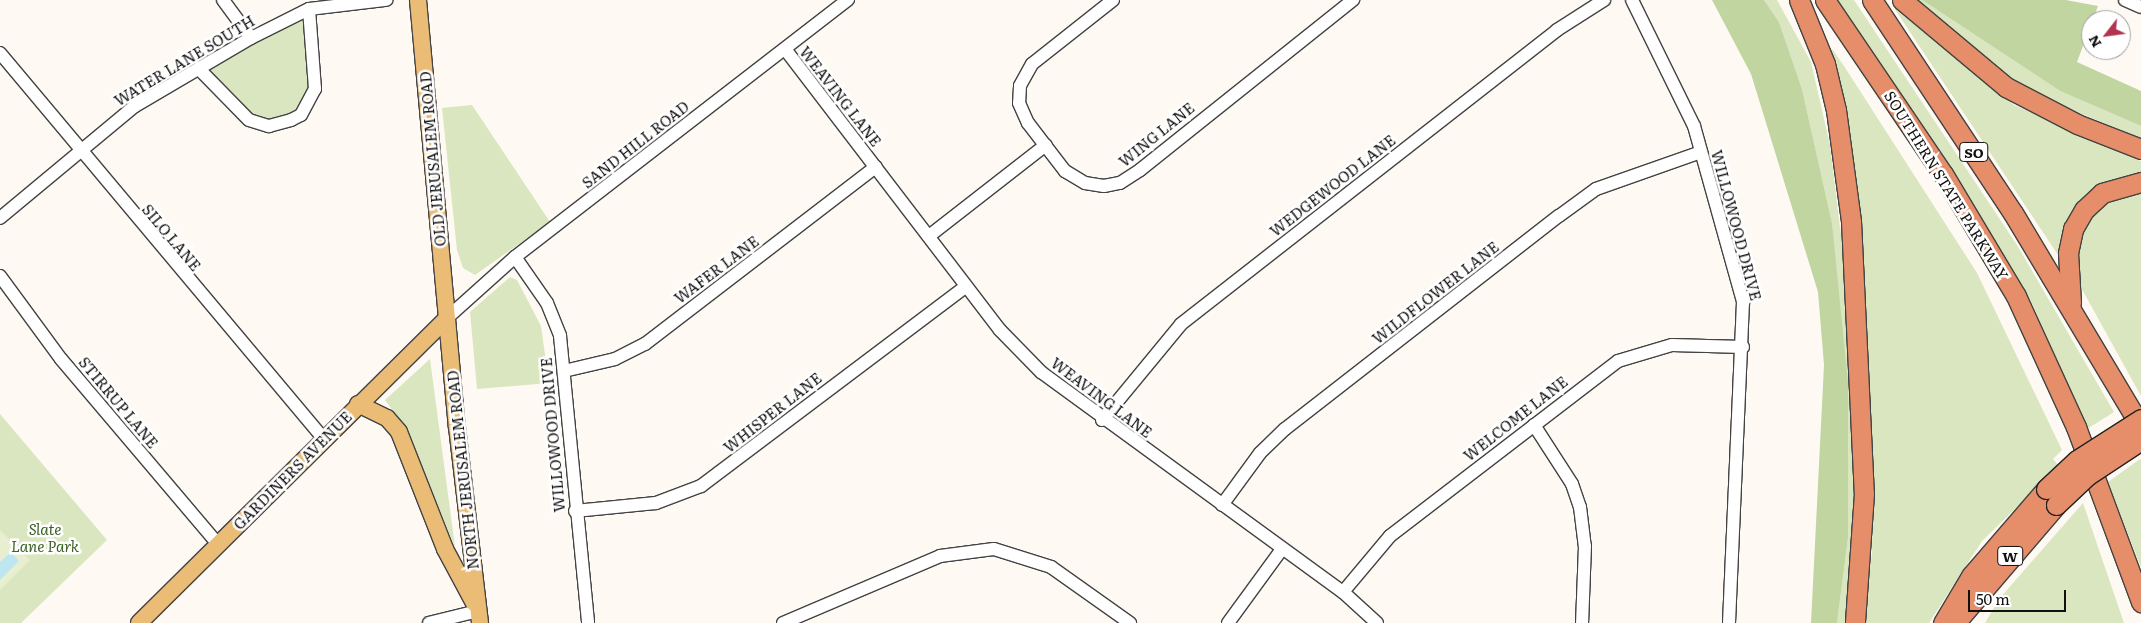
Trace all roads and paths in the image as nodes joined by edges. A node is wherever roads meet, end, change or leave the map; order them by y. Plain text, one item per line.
1 (223, 0) edge
2 (386, 0) edge
3 (418, 0) edge
4 (848, 0) edge
5 (1113, 0) edge
6 (1353, 0) edge
7 (1604, 0) edge
8 (1632, 0) edge
9 (1800, 0) edge
10 (1825, 0) edge
11 (1872, 0) edge
12 (1902, 0) edge
13 (2125, 0) edge
14 (358, 1) edge
15 (2141, 7) edge
16 (309, 9) junction
17 (251, 38) junction
18 (785, 49) junction
19 (0, 53) edge
20 (199, 69) junction
21 (1046, 146) junction
22 (2141, 149) edge
23 (81, 151) junction
24 (1701, 152) junction
25 (876, 167) junction
26 (2141, 182) edge
27 (0, 218) edge
28 (929, 236) junction
29 (515, 257) junction
30 (0, 276) edge
31 (966, 286) junction
32 (2072, 306) junction
33 (447, 318) junction
34 (1743, 347) junction
35 (564, 371) junction
36 (358, 404) junction
37 (2141, 419) edge
38 (1102, 420) junction
39 (1534, 424) junction
40 (2141, 427) edge
41 (324, 438) junction
42 (2141, 440) edge
43 (1222, 505) junction
44 (575, 511) junction
45 (218, 544) junction
46 (1282, 549) junction
47 (1343, 592) junction
48 (2141, 602) edge
49 (479, 617) edge
50 (1961, 618) edge
51 (139, 623) edge
52 (429, 623) edge
53 (588, 623) edge
54 (783, 623) edge
55 (1130, 623) edge
56 (1228, 623) edge
57 (1377, 623) edge
58 (1582, 623) edge
59 (1730, 623) edge
60 (1855, 623) edge
61 (1943, 623) edge

1 - 17 street
2 - 14 street, WATER LANE SOUTH
3 - 33 main road, OLD JERUSALEM ROAD
4 - 18 street, SAND HILL ROAD
5 - 21 street, WING LANE
6 - 21 street, WING LANE
7 - 38 street, WEDGEWOOD LANE
8 - 24 street, WILLOWOOD DRIVE
9 - 60 highway
10 - 48 highway, SOUTHERN STATE PARKWAY / SO
11 - 32 highway, SO
12 - 22 highway
13 - 15 street
14 - 16 street, WATER LANE SOUTH
16 - 17 street, WATER LANE SOUTH
16 - 20 street
17 - 20 street, WATER LANE SOUTH
18 - 25 street, WEAVING LANE
18 - 29 street, SAND HILL ROAD
19 - 23 street, SILO LANE
20 - 23 street, WATER LANE SOUTH
21 - 28 street
23 - 27 street, WATER LANE SOUTH
23 - 41 street, SILO LANE
24 - 34 street, WILLOWOOD DRIVE
24 - 43 street, WILDFLOWER LANE
25 - 28 street, WEAVING LANE
25 - 35 street, WAFER LANE
26 - 32 highway
28 - 31 street, WEAVING LANE
29 - 33 street, SAND HILL ROAD
29 - 35 street, WILLOWOOD DRIVE
30 - 45 street, STIRRUP LANE
31 - 38 street, WEAVING LANE
31 - 44 street, WHISPER LANE
32 - 40 highway, SO
33 - 36 main road, GARDINERS AVENUE
33 - 49 main road, NORTH JERUSALEM ROAD
34 - 39 street, WELCOME LANE
34 - 59 street, WILLOWOOD DRIVE
35 - 44 street, WILLOWOOD DRIVE
36 - 41 main road, GARDINERS AVENUE
36 - 49 main road
37 - 61 highway, bridge
38 - 43 street, WEAVING LANE
39 - 47 street, WELCOME LANE
39 - 58 street
41 - 45 main road, GARDINERS AVENUE
42 - 50 highway, W, bridge
43 - 46 street, WEAVING LANE
44 - 53 street, WILLOWOOD DRIVE
45 - 51 main road, GARDINERS AVENUE
46 - 47 street, WEAVING LANE
46 - 56 street
47 - 57 street, WEAVING LANE
49 - 52 street
54 - 55 street

